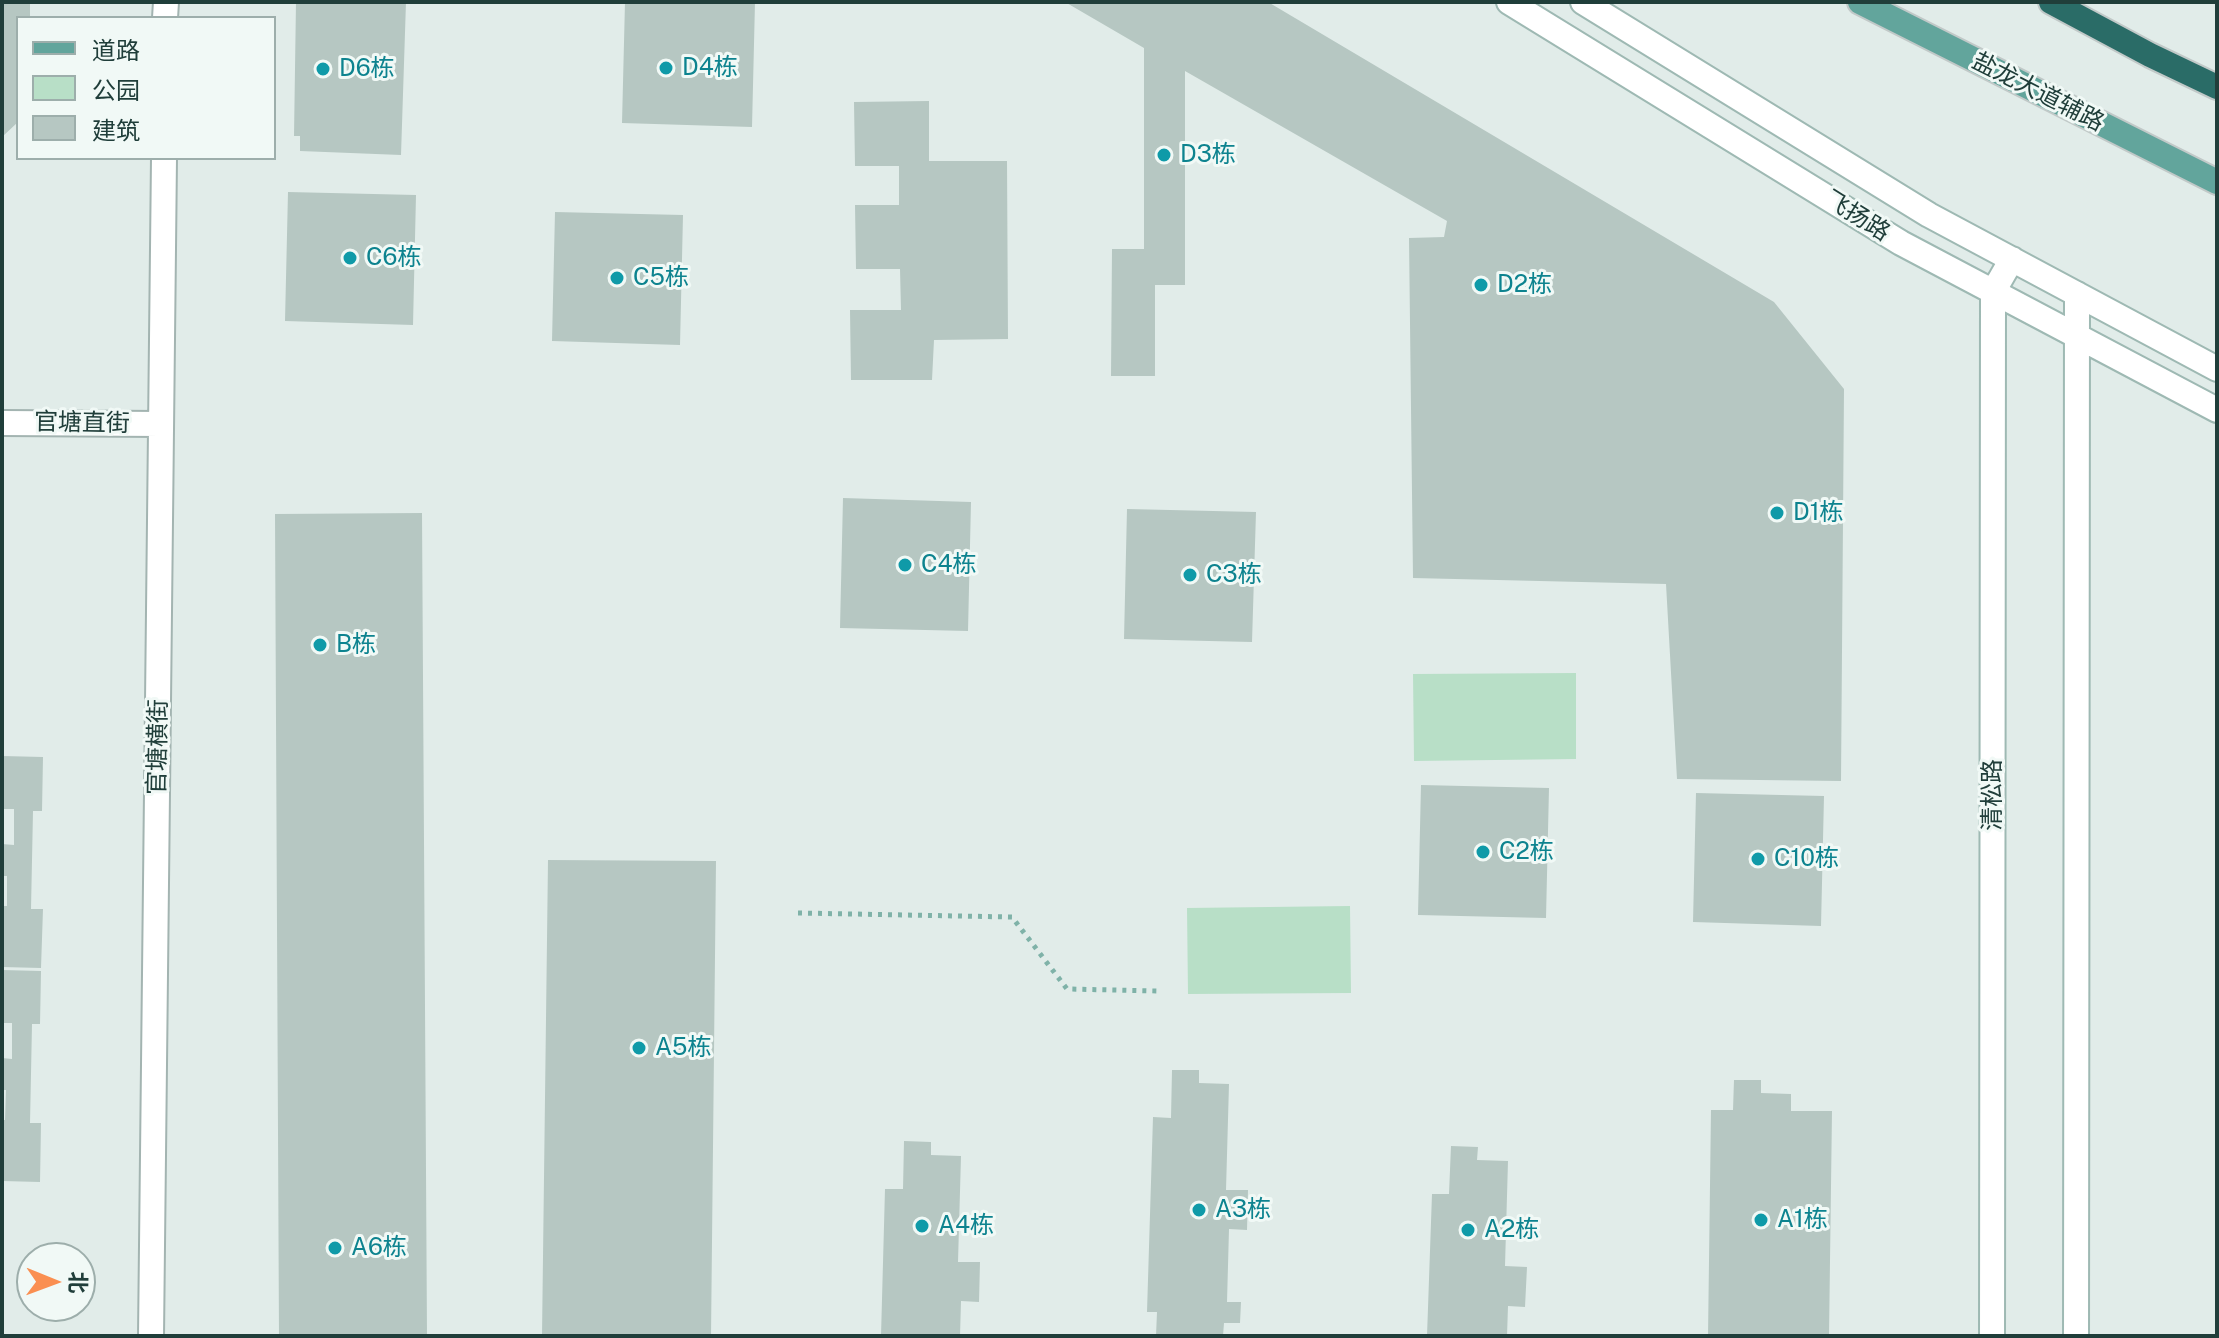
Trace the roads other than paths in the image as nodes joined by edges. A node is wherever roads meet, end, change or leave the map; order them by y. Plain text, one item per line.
1 (1509, 2) edge
2 (1583, 2) edge
3 (1860, 2) edge
4 (2051, 2) edge
5 (2217, 87) edge
6 (164, 160) edge
7 (2217, 182) edge
8 (2012, 259) junction
9 (1993, 292) junction
10 (2077, 294) junction
11 (2077, 336) junction
12 (2217, 369) edge
13 (2217, 410) edge
14 (2, 423) edge
15 (161, 424) junction
16 (151, 1336) edge
17 (1992, 1336) edge
18 (2076, 1336) edge

1 - 9 street, 飞扬路
2 - 8 street, 飞扬路
3 - 7 main road, 盐龙大道辅路
4 - 5 highway
6 - 15 street, 官塘横街
8 - 9 street, 清松路
8 - 10 street, 飞扬路
9 - 11 street, 飞扬路
9 - 17 street, 清松路
10 - 11 street
10 - 12 street, 飞扬路
11 - 13 street, 飞扬路
11 - 18 street
14 - 15 street, 官塘直街
15 - 16 street, 官塘横街

